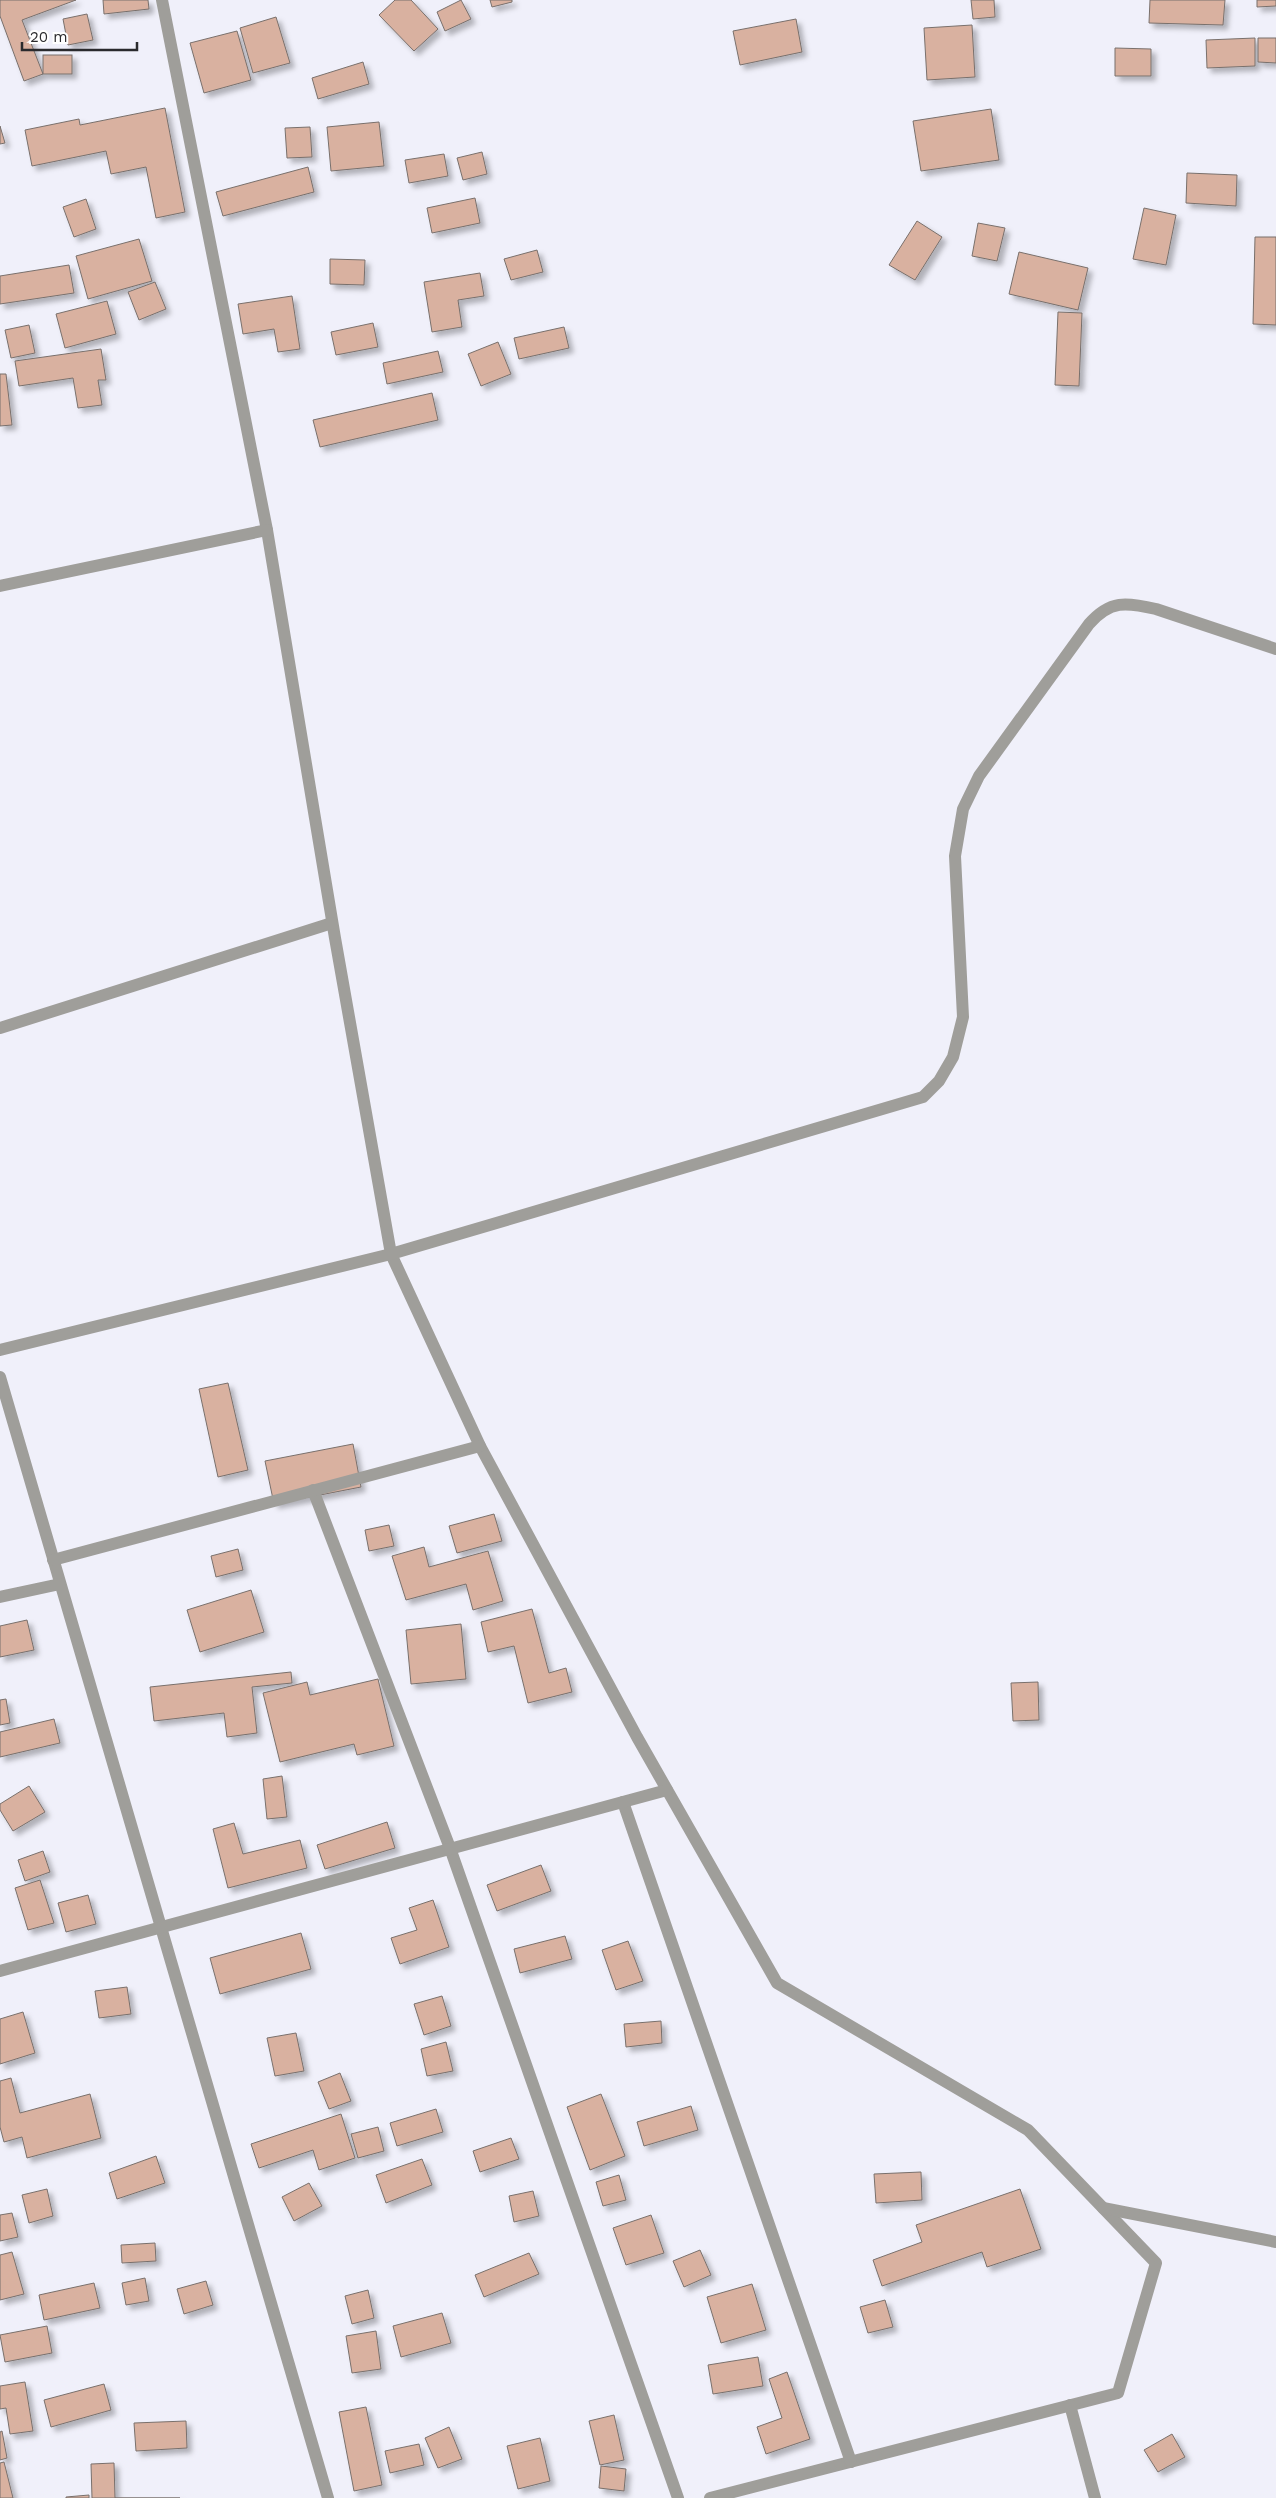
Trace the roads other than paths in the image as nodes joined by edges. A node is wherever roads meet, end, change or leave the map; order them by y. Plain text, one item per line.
1 (162, 0) edge
2 (267, 530) junction
3 (0, 586) edge
4 (1276, 649) edge
5 (332, 924) junction
6 (0, 1028) edge
7 (391, 1254) junction
8 (0, 1350) edge
9 (0, 1377) edge
10 (480, 1446) junction
11 (313, 1490) junction
12 (53, 1560) junction
13 (60, 1584) junction
14 (0, 1597) edge
15 (667, 1790) junction
16 (623, 1802) junction
17 (450, 1848) junction
18 (161, 1926) junction
19 (0, 1971) edge
20 (1103, 2208) junction
21 (1276, 2242) edge
22 (1070, 2405) junction
23 (851, 2462) junction
24 (750, 2493) edge
25 (328, 2498) edge
26 (678, 2498) edge
27 (710, 2498) edge
28 (1095, 2498) edge

1 - 2 street
2 - 3 street
2 - 5 street
4 - 7 street
5 - 6 street
5 - 7 street
7 - 8 street
7 - 10 street
9 - 12 street
10 - 11 street
10 - 15 street
11 - 12 street
11 - 17 street
12 - 13 street
13 - 14 street
13 - 18 street
15 - 16 street
15 - 20 street
16 - 17 street
16 - 23 street
17 - 18 street
17 - 26 street
18 - 19 street
18 - 25 street
20 - 21 street
20 - 22 street
22 - 23 street
22 - 28 street
23 - 24 street
24 - 27 street

